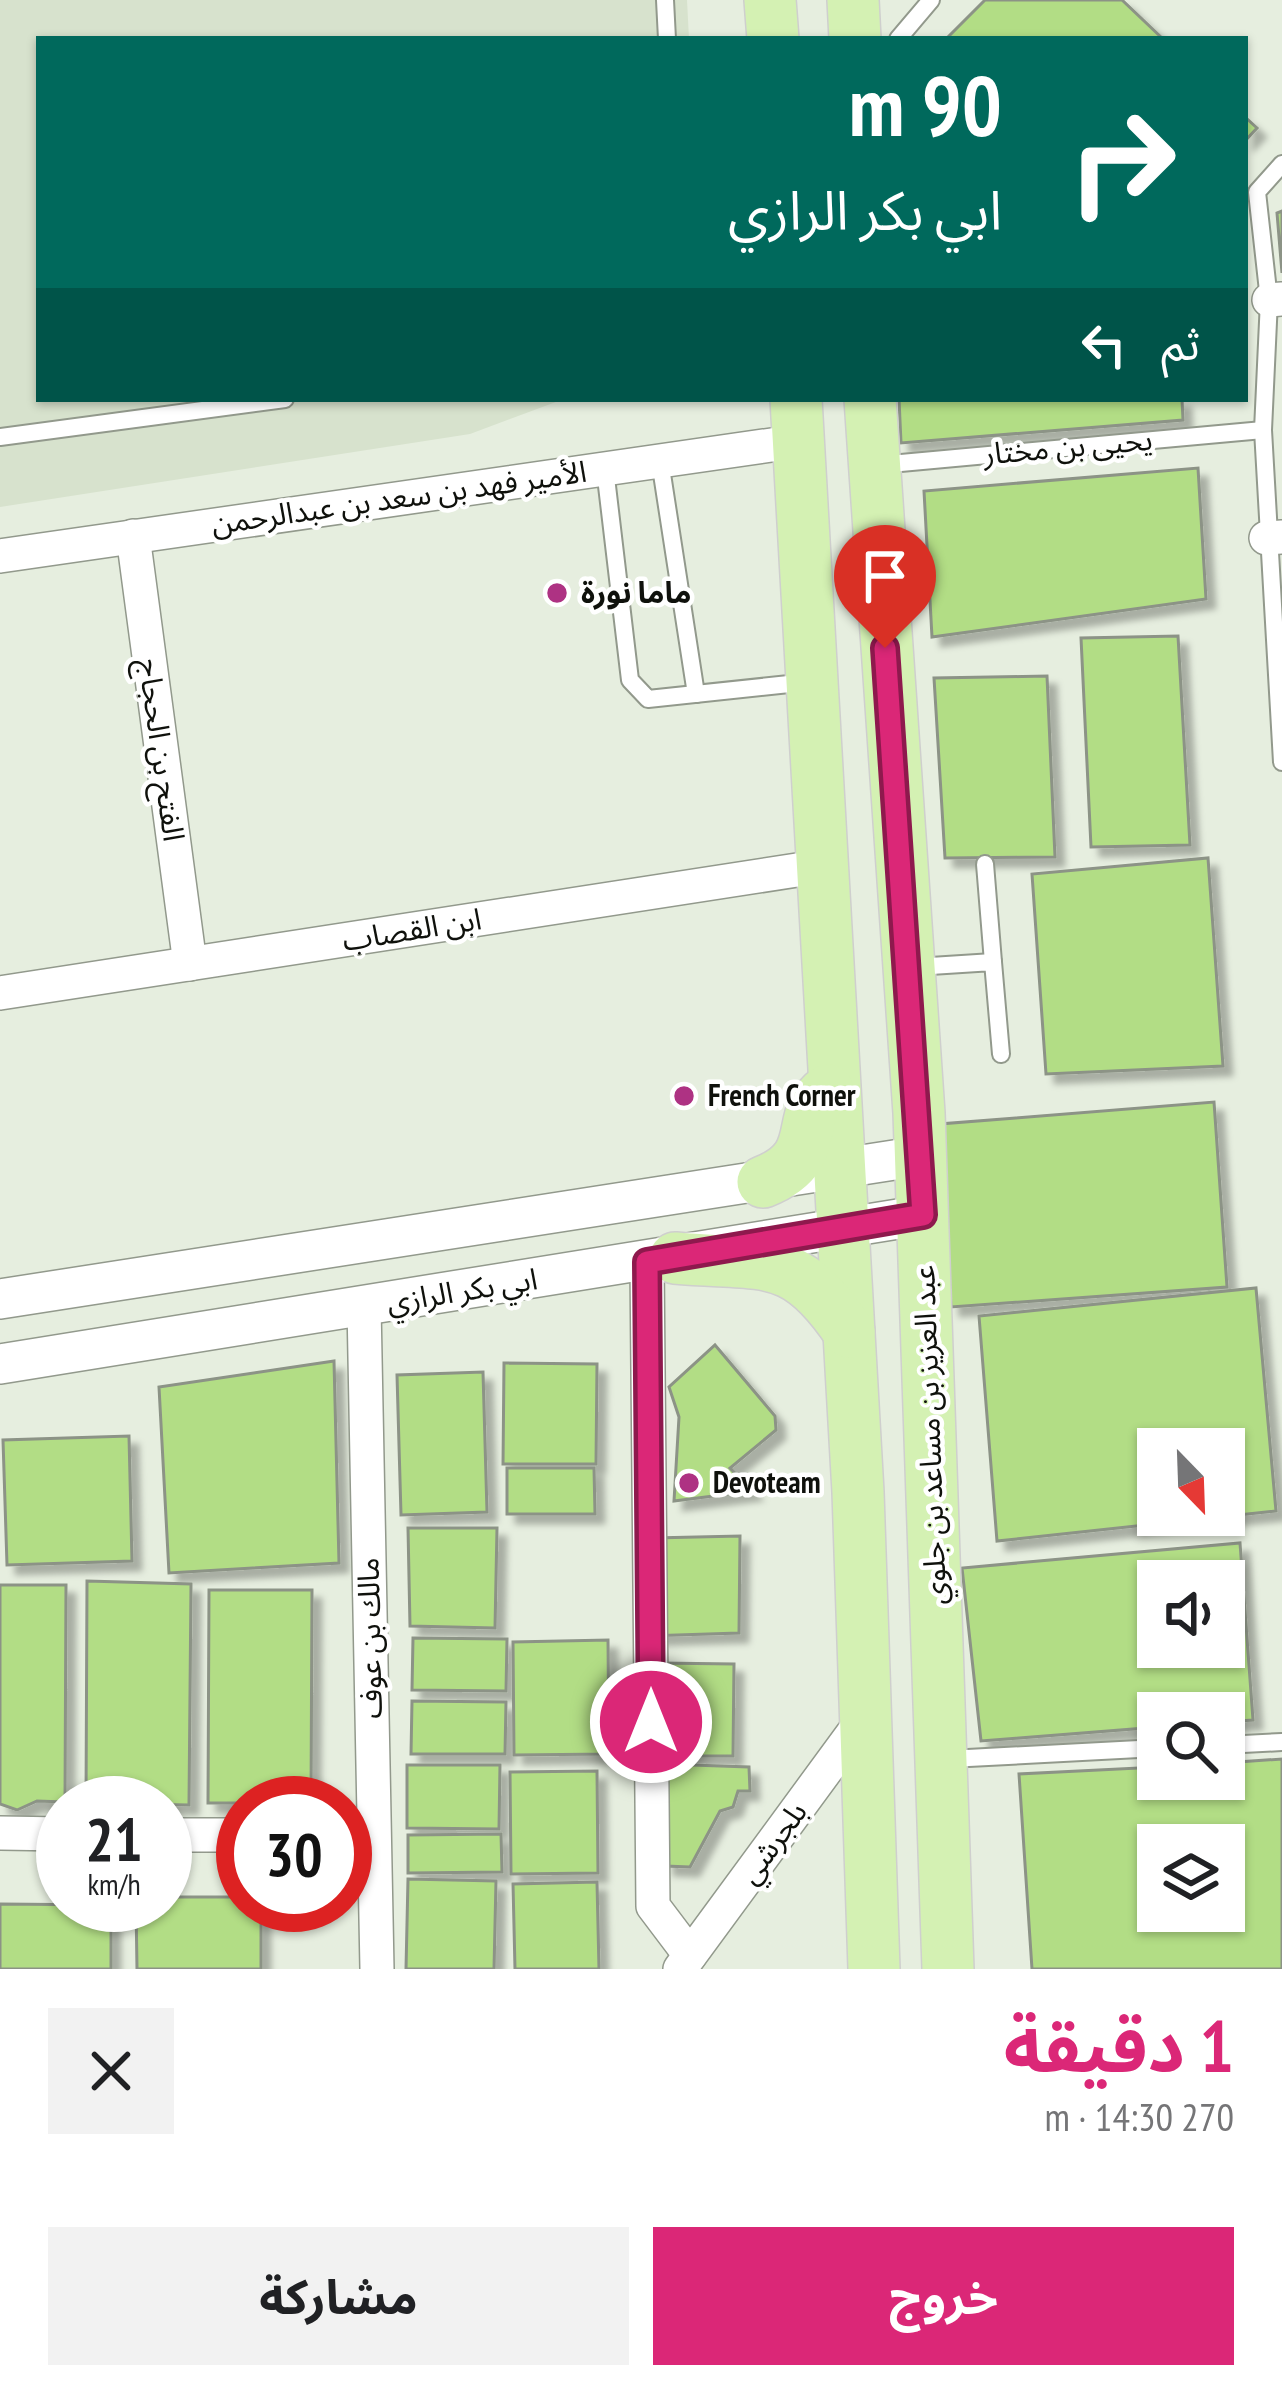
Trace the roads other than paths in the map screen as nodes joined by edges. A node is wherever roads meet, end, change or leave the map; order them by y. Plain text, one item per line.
1 (665, 0) edge
2 (770, 0) edge
3 (853, 0) edge
4 (931, 0) edge
5 (668, 36) edge
6 (773, 36) edge
7 (855, 36) edge
8 (901, 36) edge
9 (1282, 164) edge
10 (1276, 300) edge
11 (262, 402) edge
12 (869, 402) edge
13 (797, 420) edge
14 (1263, 430) junction
15 (0, 436) edge
16 (660, 461) junction
17 (872, 466) junction
18 (605, 469) junction
19 (133, 536) junction
20 (1274, 538) edge
21 (0, 556) edge
22 (812, 682) junction
23 (696, 694) junction
24 (1282, 762) edge
25 (985, 864) dead end
26 (824, 866) junction
27 (993, 962) junction
28 (190, 964) junction
29 (908, 967) junction
30 (0, 993) edge
31 (1001, 1054) dead end
32 (833, 1086) junction
33 (920, 1156) junction
34 (841, 1170) junction
35 (763, 1182) junction
36 (923, 1215) junction
37 (845, 1226) junction
38 (662, 1260) junction
39 (0, 1299) edge
40 (364, 1306) junction
41 (849, 1332) junction
42 (0, 1364) edge
43 (866, 1717) junction
44 (1282, 1742) edge
45 (1245, 1744) edge
46 (1137, 1749) edge
47 (942, 1760) junction
48 (360, 1776) edge
49 (0, 1833) edge
50 (36, 1834) edge
51 (372, 1932) edge
52 (685, 1962) edge
53 (377, 1969) edge
54 (874, 1969) edge
55 (948, 1969) edge

1 - 5 lane
2 - 6 main road
3 - 7 main road
4 - 8 lane
9 - 10 lane
10 - 14 lane
11 - 15 lane
12 - 17 main road, عبد العزيز بن مساعد بن جلوي
13 - 16 street, الأمير فهد بن سعد بن عبدالرحمن
13 - 22 main road
14 - 17 lane, يحيى بن مختار
14 - 20 lane
16 - 18 street, الأمير فهد بن سعد بن عبدالرحمن
16 - 23 lane
17 - 29 main road, عبد العزيز بن مساعد بن جلوي
18 - 19 street, الأمير فهد بن سعد بن عبدالرحمن
18 - 23 lane
19 - 21 street, الأمير فهد بن سعد بن عبدالرحمن
19 - 28 street, الفتح بن الحجاج
20 - 24 lane
22 - 23 lane
22 - 26 main road
25 - 27 lane
26 - 28 street, ابن القصاب
26 - 32 main road
27 - 29 lane
27 - 31 lane
28 - 30 street, ابن القصاب
29 - 33 main road, عبد العزيز بن مساعد بن جلوي
32 - 34 main road
32 - 35 main road
33 - 34 street, ابي بكر الرازي
33 - 36 main road, عبد العزيز بن مساعد بن جلوي
34 - 35 street, ابي بكر الرازي
34 - 37 main road
35 - 39 street, ابي بكر الرازي
36 - 37 street, ابي بكر الرازي
36 - 47 main road, عبد العزيز بن مساعد بن جلوي
37 - 38 street, ابي بكر الرازي
37 - 41 main road
38 - 40 street, ابي بكر الرازي
38 - 41 main road
38 - 52 street
40 - 42 street, ابي بكر الرازي
40 - 48 street, مالك بن عوف
41 - 43 main road
43 - 52 street, بلجرشي
43 - 54 main road
44 - 45 lane
46 - 47 lane
47 - 55 main road, عبد العزيز بن مساعد بن جلوي
49 - 50 street
51 - 53 street, مالك بن عوف

